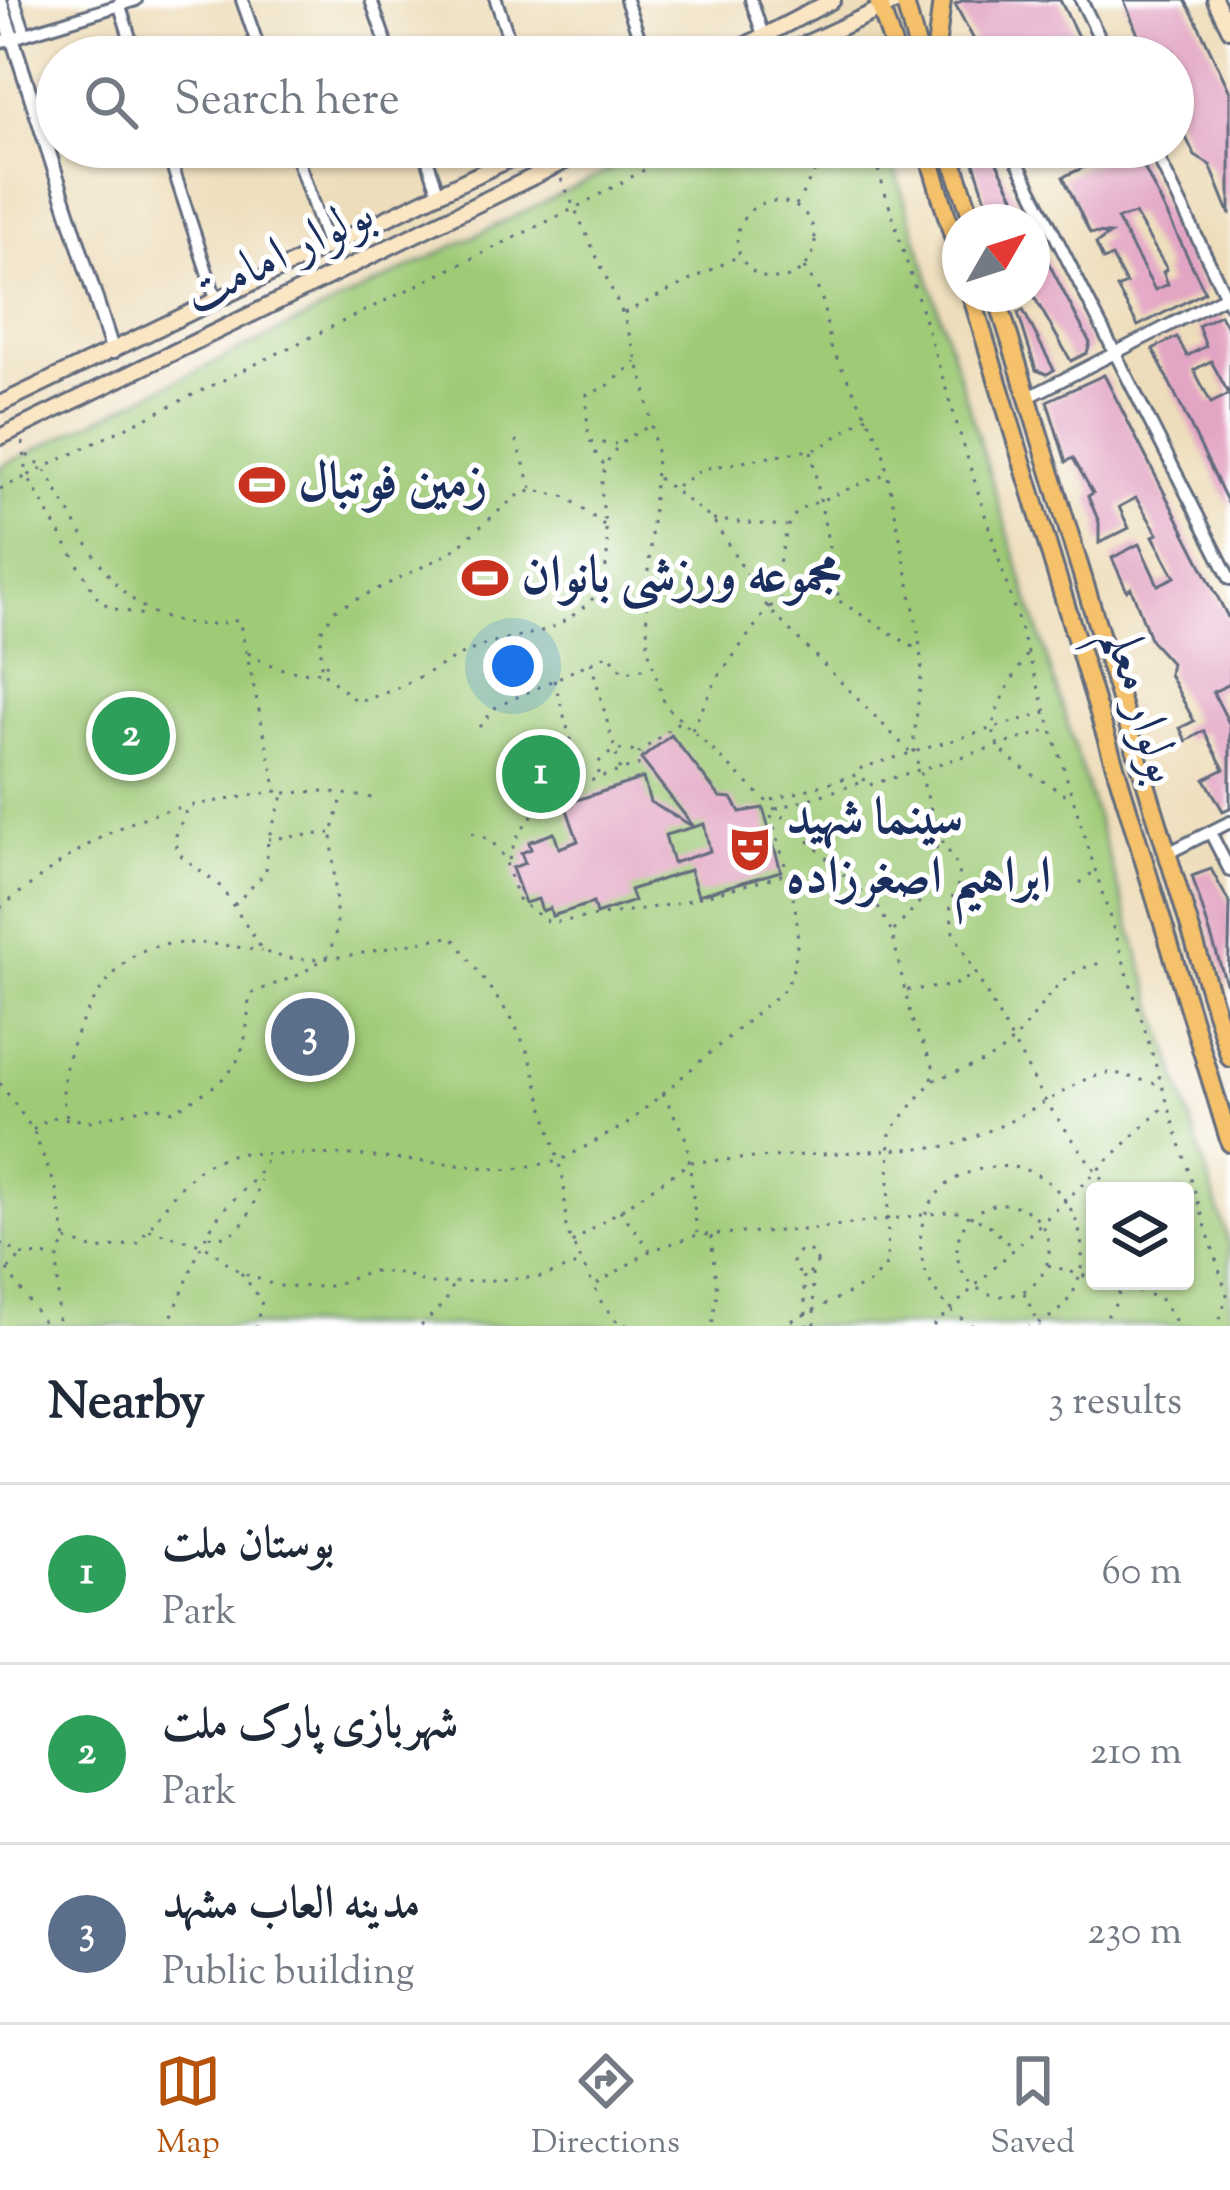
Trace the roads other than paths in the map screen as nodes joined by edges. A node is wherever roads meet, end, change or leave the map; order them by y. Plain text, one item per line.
1 (0, 0) edge
2 (14, 0) edge
3 (136, 0) edge
4 (242, 0) edge
5 (371, 0) edge
6 (496, 0) edge
7 (626, 0) edge
8 (751, 0) edge
9 (833, 0) edge
10 (902, 0) edge
11 (942, 0) edge
12 (1081, 0) edge
13 (1215, 0) edge
14 (118, 3) edge
15 (879, 5) edge
16 (1230, 30) edge
17 (129, 36) edge
18 (255, 36) edge
19 (384, 36) edge
20 (508, 36) edge
21 (639, 36) edge
22 (763, 36) edge
23 (768, 36) edge
24 (818, 36) edge
25 (890, 36) edge
26 (913, 36) edge
27 (938, 36) edge
28 (1099, 36) edge
29 (12, 37) edge
30 (36, 112) edge
31 (54, 168) edge
32 (173, 168) edge
33 (300, 168) edge
34 (430, 168) edge
35 (492, 168) edge
36 (551, 168) edge
37 (932, 168) edge
38 (955, 168) edge
39 (1021, 168) edge
40 (1163, 168) edge
41 (439, 194) junction
42 (943, 204) edge
43 (967, 204) edge
44 (328, 247) junction
45 (1228, 299) edge
46 (218, 302) junction
47 (977, 312) edge
48 (1002, 312) edge
49 (113, 352) junction
50 (1115, 353) junction
51 (1029, 397) junction
52 (2, 398) edge
53 (1005, 405) junction
54 (0, 437) edge
55 (1230, 579) edge
56 (1230, 822) edge
57 (1210, 832) junction
58 (1166, 854) junction
59 (1230, 871) edge
60 (1230, 1058) edge
61 (1230, 1143) edge

1 - 29 street
2 - 29 street
3 - 14 street
4 - 18 street
5 - 19 street
6 - 20 street
7 - 21 street
8 - 22 street
9 - 23 main road
10 - 15 main road
10 - 26 main road
11 - 27 main road
12 - 28 street
13 - 16 main road
14 - 17 street
14 - 29 street
15 - 24 main road
15 - 25 main road
29 - 30 street
31 - 49 street
32 - 46 street
33 - 44 street
34 - 41 street
35 - 41 main road, بولوار امامت
36 - 54 main road, بولوار امامت
37 - 42 main road
38 - 43 main road
39 - 50 street
40 - 45 street
41 - 44 main road, بولوار امامت
44 - 46 main road, بولوار امامت
45 - 50 street
46 - 49 main road, بولوار امامت
47 - 53 main road, بولوار معلم
48 - 51 main road, بولوار معلم
49 - 52 main road, بولوار امامت
50 - 51 street
50 - 55 street
51 - 53 main road
51 - 58 main road, بولوار معلم
53 - 61 main road, بولوار معلم
56 - 57 street
57 - 58 street
57 - 59 street
58 - 60 main road, بولوار معلم

